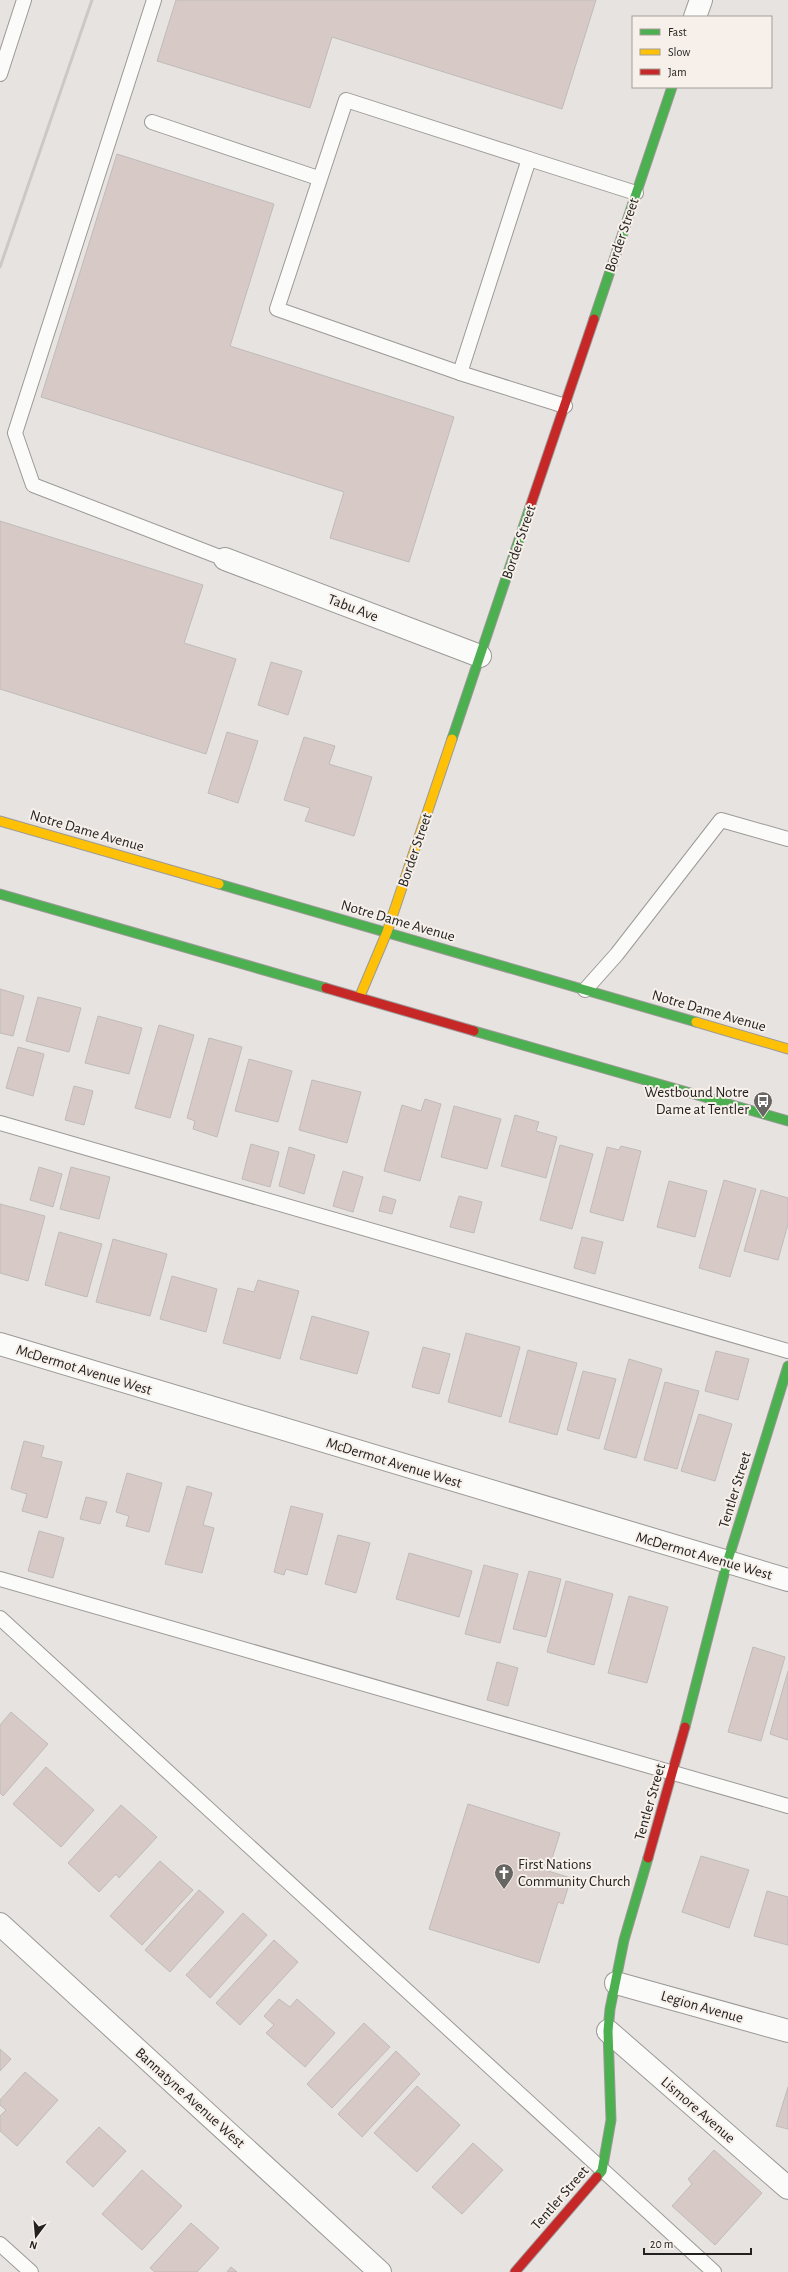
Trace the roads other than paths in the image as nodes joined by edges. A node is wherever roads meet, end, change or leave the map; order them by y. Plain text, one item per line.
1 (24, 0) edge
2 (154, 0) edge
3 (701, 0) edge
4 (695, 16) edge
5 (0, 74) edge
6 (672, 88) edge
7 (152, 122) dead end
8 (529, 159) junction
9 (318, 178) junction
10 (636, 193) junction
11 (460, 373) junction
12 (565, 406) junction
13 (225, 559) joint
14 (480, 656) junction
15 (0, 821) edge
16 (788, 839) edge
17 (0, 894) edge
18 (387, 932) junction
19 (585, 990) junction
20 (360, 996) junction
21 (788, 1049) edge
22 (788, 1120) edge
23 (0, 1123) edge
24 (0, 1344) edge
25 (788, 1351) edge
26 (788, 1366) edge
27 (727, 1563) junction
28 (0, 1579) edge
29 (788, 1580) edge
30 (0, 1618) edge
31 (673, 1773) junction
32 (788, 1806) edge
33 (0, 1924) edge
34 (616, 1983) junction
35 (608, 2031) junction
36 (788, 2031) edge
37 (602, 2171) junction
38 (788, 2188) edge
39 (0, 2244) edge
40 (31, 2272) edge
41 (380, 2272) edge
42 (515, 2272) edge
43 (714, 2272) edge

1 - 5 lane
2 - 13 lane
3 - 4 street
6 - 10 street, Border Street
7 - 9 lane
8 - 9 lane
8 - 10 lane
8 - 11 lane
9 - 11 lane
10 - 12 street, Border Street
11 - 12 lane
12 - 14 street, Border Street
13 - 14 street, Tabu Ave
14 - 18 street, Border Street
15 - 18 street, Notre Dame Avenue
16 - 19 lane
17 - 20 street
18 - 19 street, Notre Dame Avenue
18 - 20 street, Border Street
19 - 21 street, Notre Dame Avenue
20 - 22 street
23 - 25 lane
24 - 27 street, McDermot Avenue West
26 - 27 street, Tentler Street
27 - 29 street, McDermot Avenue West
27 - 31 street, Tentler Street
28 - 31 lane
30 - 37 lane
31 - 32 lane
31 - 34 street, Tentler Street
33 - 41 street, Bannatyne Avenue West
34 - 35 street, Tentler Street
34 - 36 street, Legion Avenue
35 - 37 street, Tentler Street
35 - 38 street, Lismore Avenue
37 - 42 street, Tentler Street
37 - 43 lane
39 - 40 lane

